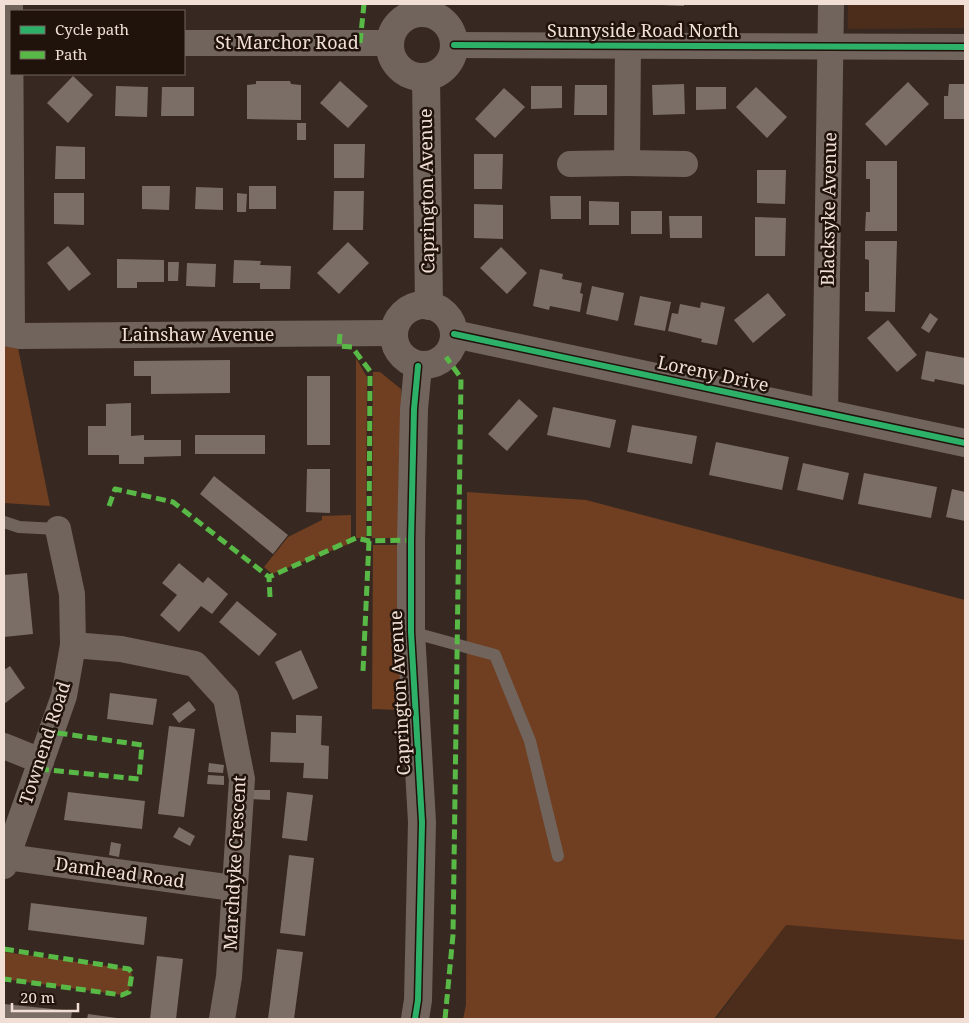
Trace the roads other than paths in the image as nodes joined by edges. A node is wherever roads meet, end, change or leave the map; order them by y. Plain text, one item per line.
1 (10, 4) edge
2 (831, 4) edge
3 (422, 8) edge
4 (8, 43) edge
5 (185, 43) edge
6 (390, 43) junction
7 (454, 45) junction
8 (628, 46) junction
9 (831, 46) junction
10 (965, 47) edge
11 (426, 77) junction
12 (627, 163) junction
13 (570, 164) dead end
14 (685, 164) dead end
15 (429, 306) junction
16 (8, 333) edge
17 (394, 333) junction
18 (454, 334) junction
19 (418, 366) junction
20 (826, 414) junction
21 (965, 443) edge
22 (4, 522) edge
23 (58, 529) joint
24 (411, 632) junction
25 (72, 645) junction
26 (4, 746) edge
27 (41, 761) junction
28 (558, 856) dead end
29 (5, 862) edge
30 (234, 888) junction
31 (222, 1019) edge
32 (415, 1019) edge

1 - 4 street
2 - 9 street, Blacksyke Avenue
3 - 6 street
3 - 7 street
4 - 16 street
5 - 6 street, St Marchor Road
6 - 11 street
7 - 8 street, Sunnyside Road North
7 - 11 street
8 - 9 street, Sunnyside Road North
8 - 12 street
9 - 10 street, Sunnyside Road North
9 - 20 street, Blacksyke Avenue
11 - 15 street, Caprington Avenue
12 - 13 street
12 - 14 street
15 - 17 street
15 - 18 street
16 - 17 street, Lainshaw Avenue
17 - 19 street
18 - 19 street
18 - 20 street, Loreny Drive
19 - 24 street, Caprington Avenue
20 - 21 street, Loreny Drive
22 - 23 lane
23 - 25 street, Townend Road
24 - 28 lane
24 - 32 street, Caprington Avenue
25 - 27 street, Townend Road
25 - 30 street, Marchdyke Crescent
26 - 27 street
27 - 29 street, Townend Road
29 - 30 street, Damhead Road
30 - 31 street, Marchdyke Crescent

